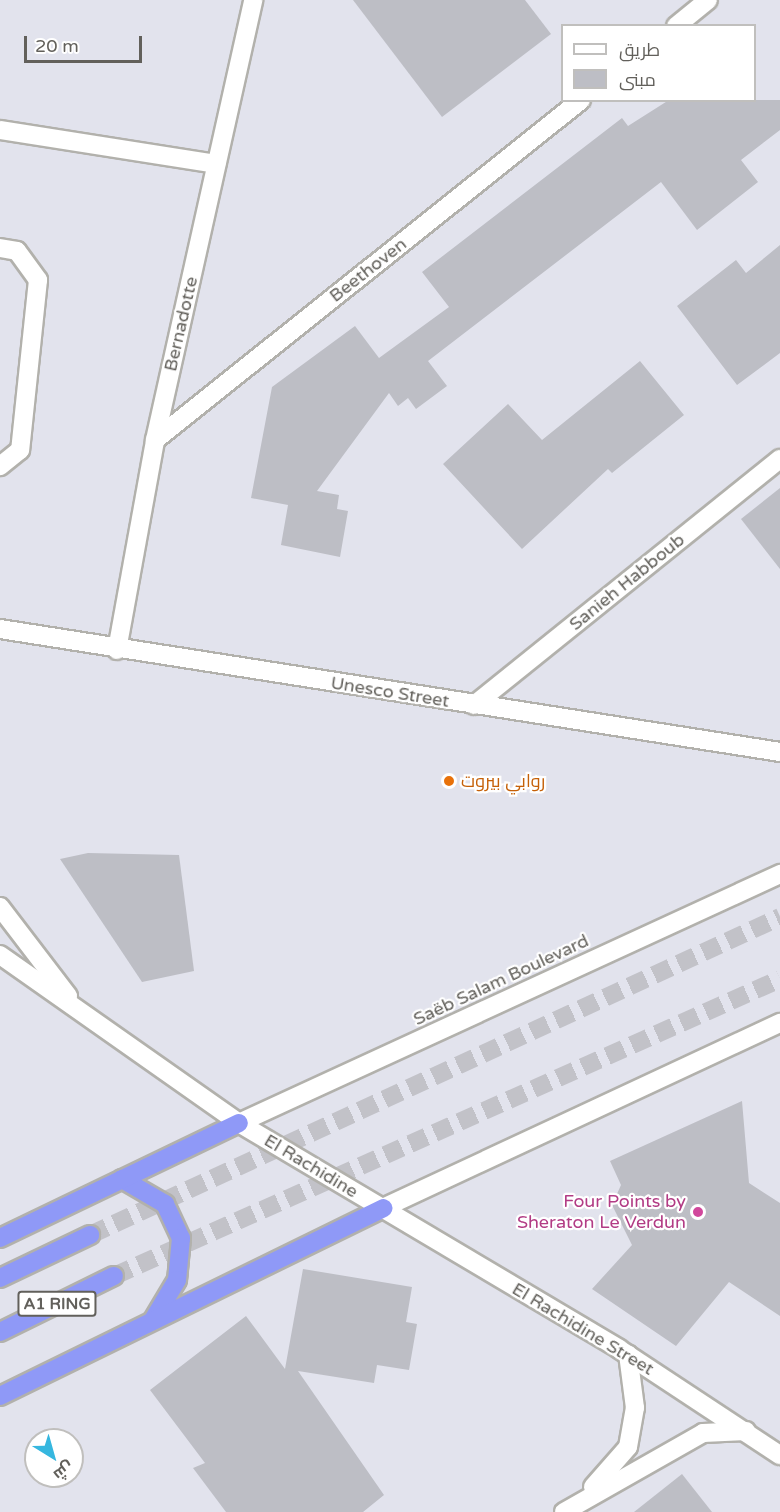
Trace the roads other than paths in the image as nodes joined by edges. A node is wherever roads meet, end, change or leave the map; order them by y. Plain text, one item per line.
1 (253, 0) edge
2 (704, 3) edge
3 (678, 24) edge
4 (579, 102) edge
5 (0, 130) edge
6 (216, 164) junction
7 (0, 248) edge
8 (155, 440) junction
9 (780, 459) edge
10 (0, 466) edge
11 (0, 628) edge
12 (117, 650) junction
13 (474, 705) junction
14 (780, 753) edge
15 (780, 874) edge
16 (0, 907) edge
17 (0, 955) edge
18 (81, 1013) junction
19 (780, 1023) edge
20 (239, 1123) junction
21 (122, 1179) junction
22 (383, 1208) junction
23 (90, 1235) tunnel mouth
24 (0, 1238) edge
25 (114, 1276) tunnel mouth
26 (0, 1278) edge
27 (152, 1321) junction
28 (0, 1332) edge
29 (628, 1354) junction
30 (0, 1396) edge
31 (746, 1431) junction
32 (780, 1455) edge
33 (584, 1497) junction
34 (564, 1512) edge

1 - 6 street, Bernadotte
2 - 3 street
4 - 8 street, Beethoven
5 - 6 street
6 - 8 street, Bernadotte
7 - 10 street
8 - 12 street, Bernadotte
9 - 13 street, Sanieh Habboub
11 - 12 street, Unesco Street
12 - 13 street, Unesco Street
13 - 14 street, Unesco Street
15 - 20 street, Saëb Salam Boulevard
16 - 18 street
17 - 18 street, El Rachidine
18 - 20 street, El Rachidine
19 - 22 street
20 - 21 highway
20 - 22 street, El Rachidine
21 - 24 highway
21 - 27 highway
22 - 27 highway
22 - 29 street, El Rachidine Street
23 - 26 highway, A1 RING
25 - 28 highway, A1 RING
27 - 30 highway
29 - 31 street, El Rachidine Street
29 - 33 street
31 - 32 street, El Rachidine Street
31 - 33 street
33 - 34 street

